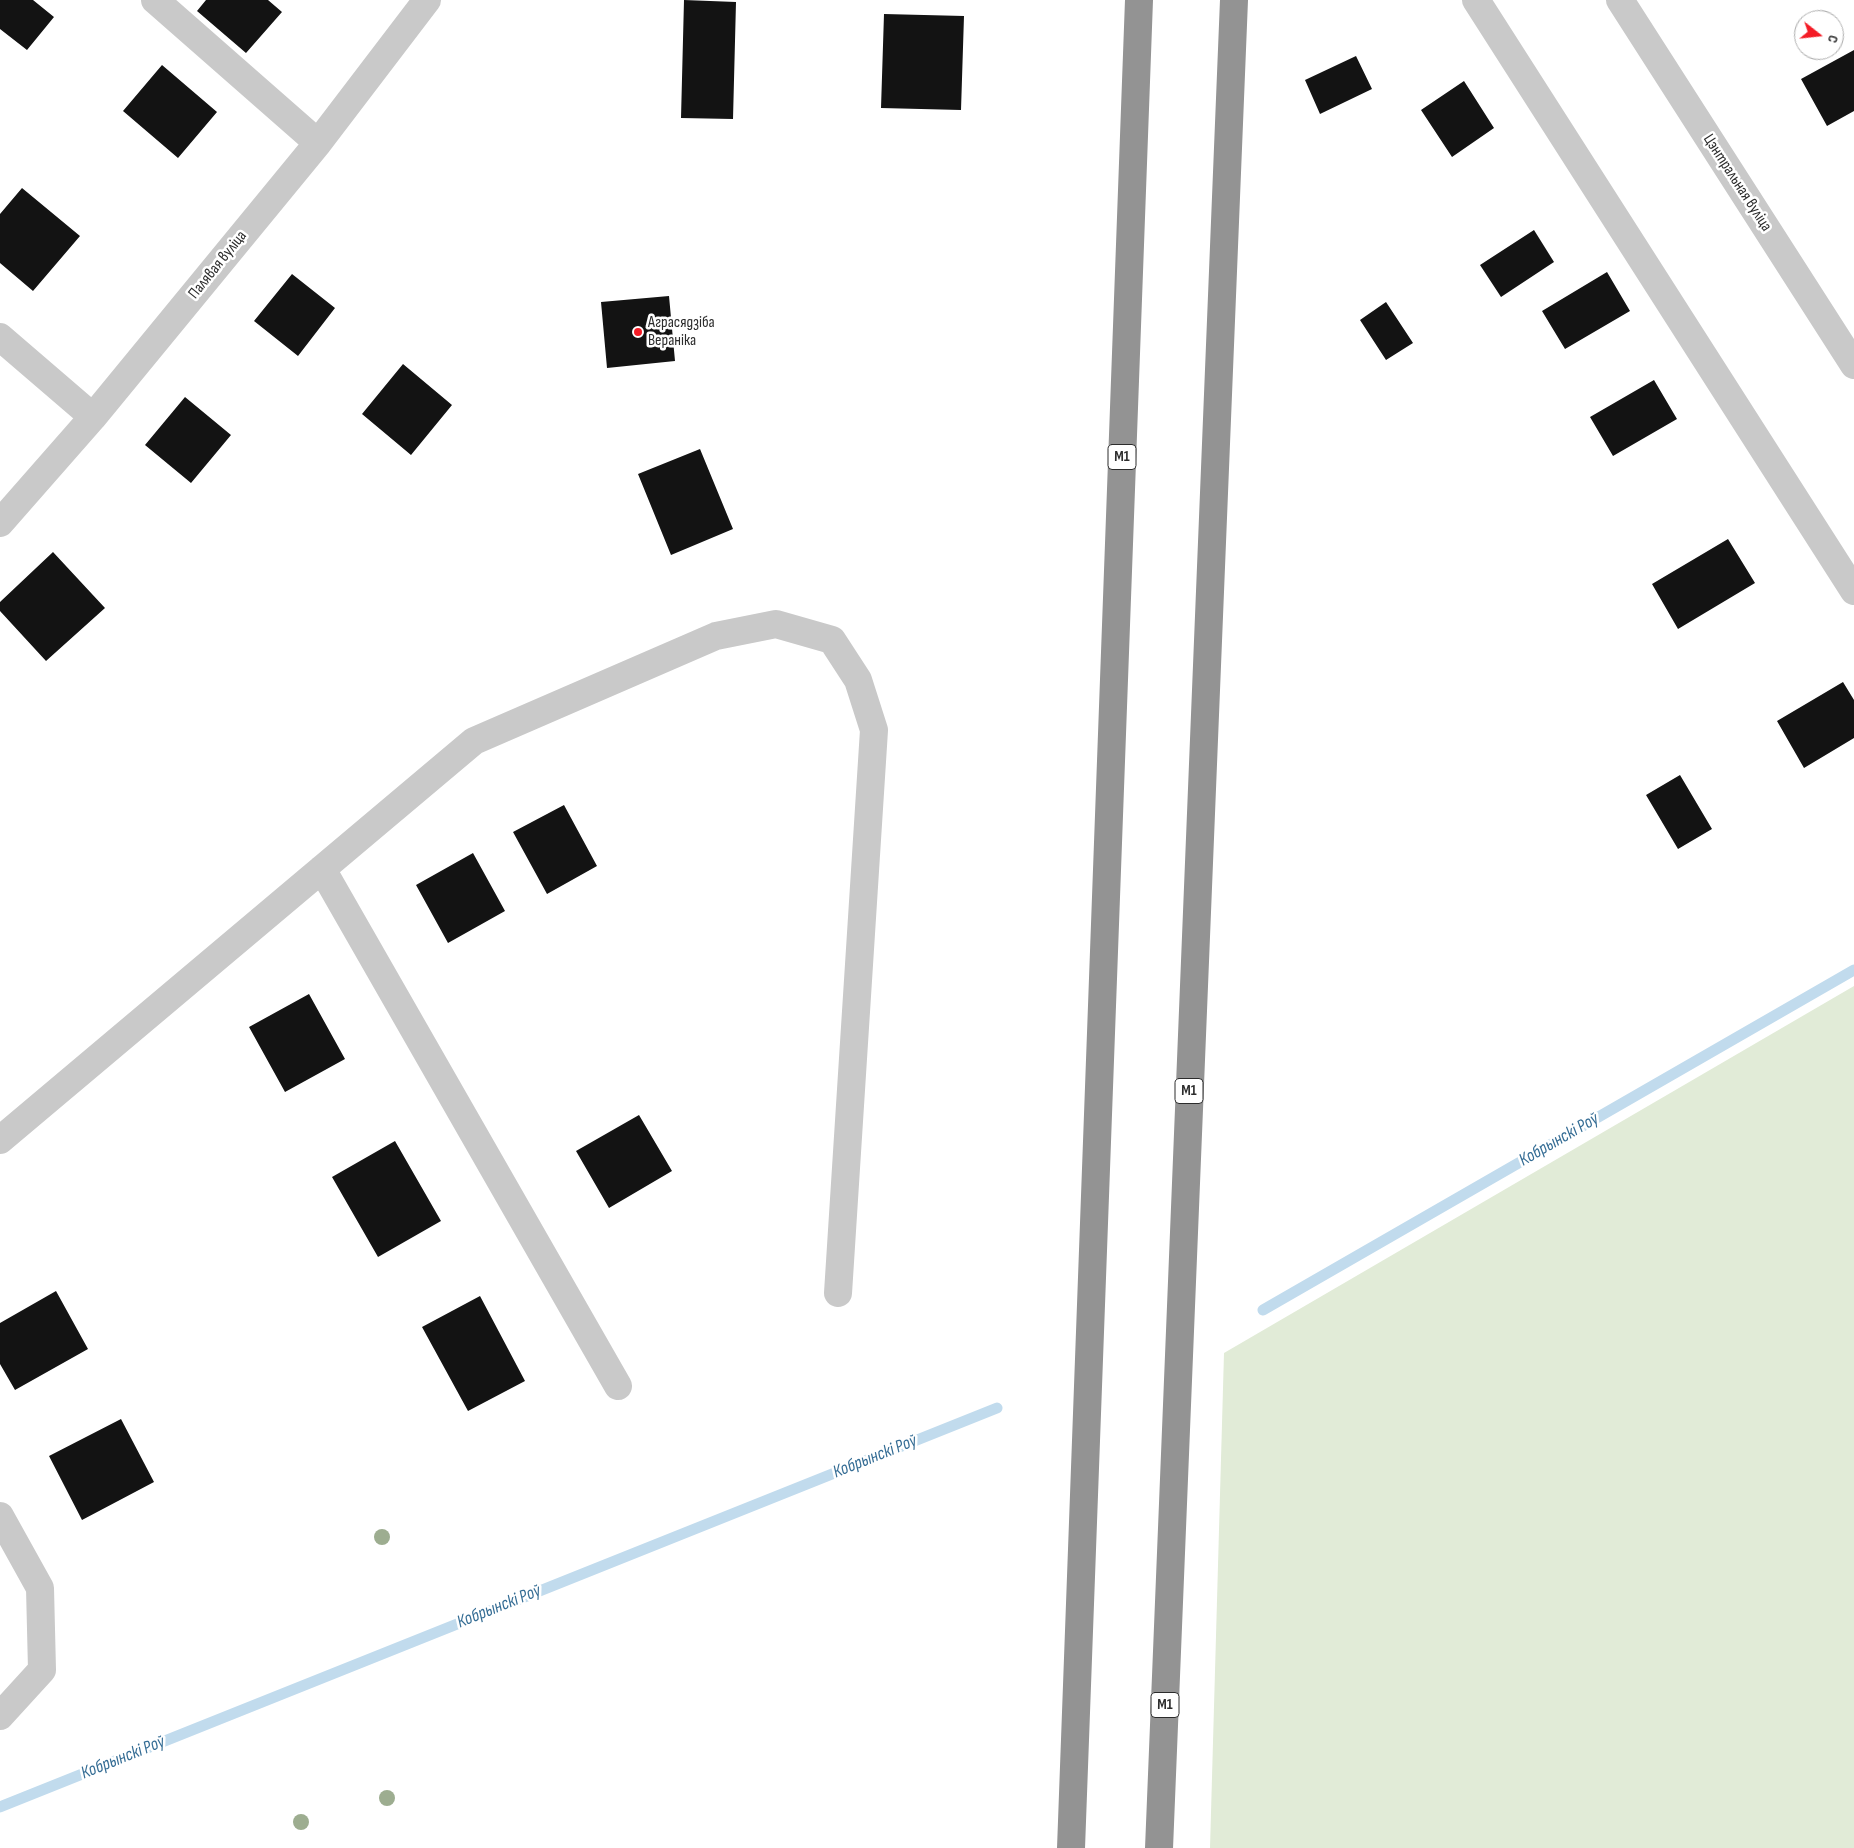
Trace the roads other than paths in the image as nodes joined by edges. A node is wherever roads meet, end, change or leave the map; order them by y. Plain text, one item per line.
1 (155, 0) edge
2 (426, 0) edge
3 (1140, 0) edge
4 (1234, 0) edge
5 (1476, 0) edge
6 (1620, 0) edge
7 (318, 143) junction
8 (0, 338) edge
9 (1854, 365) edge
10 (93, 417) junction
11 (0, 523) edge
12 (1854, 591) edge
13 (322, 869) junction
14 (0, 1140) edge
15 (838, 1294) dead end
16 (618, 1386) dead end
17 (0, 1516) edge
18 (0, 1716) edge
19 (1071, 1848) edge
20 (1159, 1848) edge

1 - 7 street
2 - 7 street, Палявая вуліца
3 - 19 highway, М1
4 - 20 highway, М1
5 - 12 street
6 - 9 street, Цэнтральная вуліца
7 - 10 street, Палявая вуліца
8 - 10 street
10 - 11 street, Палявая вуліца
13 - 14 street
13 - 15 street
13 - 16 street
17 - 18 street

